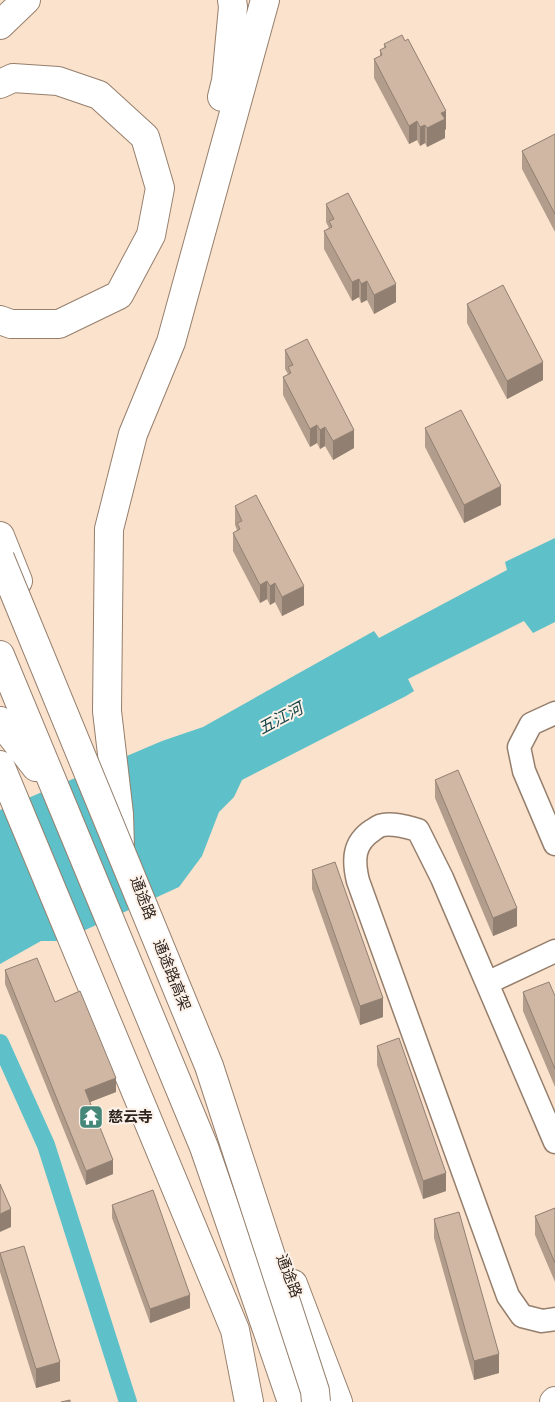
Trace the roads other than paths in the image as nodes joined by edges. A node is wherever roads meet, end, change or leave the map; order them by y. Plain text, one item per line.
1 (26, 0) edge
2 (232, 0) edge
3 (265, 0) edge
4 (0, 25) edge
5 (0, 84) edge
6 (0, 320) edge
7 (133, 434) junction
8 (0, 536) edge
9 (0, 558) edge
10 (0, 655) edge
11 (555, 713) edge
12 (0, 721) edge
13 (0, 766) edge
14 (58, 796) junction
15 (120, 842) junction
16 (555, 844) edge
17 (555, 951) edge
18 (487, 983) junction
19 (555, 1142) edge
20 (555, 1319) edge
21 (249, 1402) edge
22 (292, 1402) edge
23 (316, 1402) edge
24 (338, 1402) edge

1 - 4 main road
2 - 7 main road
3 - 7 main road
5 - 6 main road
7 - 15 main road
8 - 15 main road, 通途路
9 - 15 main road, 通途路高架, bridge
10 - 14 main road
11 - 16 street
12 - 14 main road
13 - 21 main road
14 - 22 main road
15 - 23 main road, 通途路高架, bridge
15 - 24 main road, 通途路
17 - 18 street
18 - 19 street
18 - 20 street

